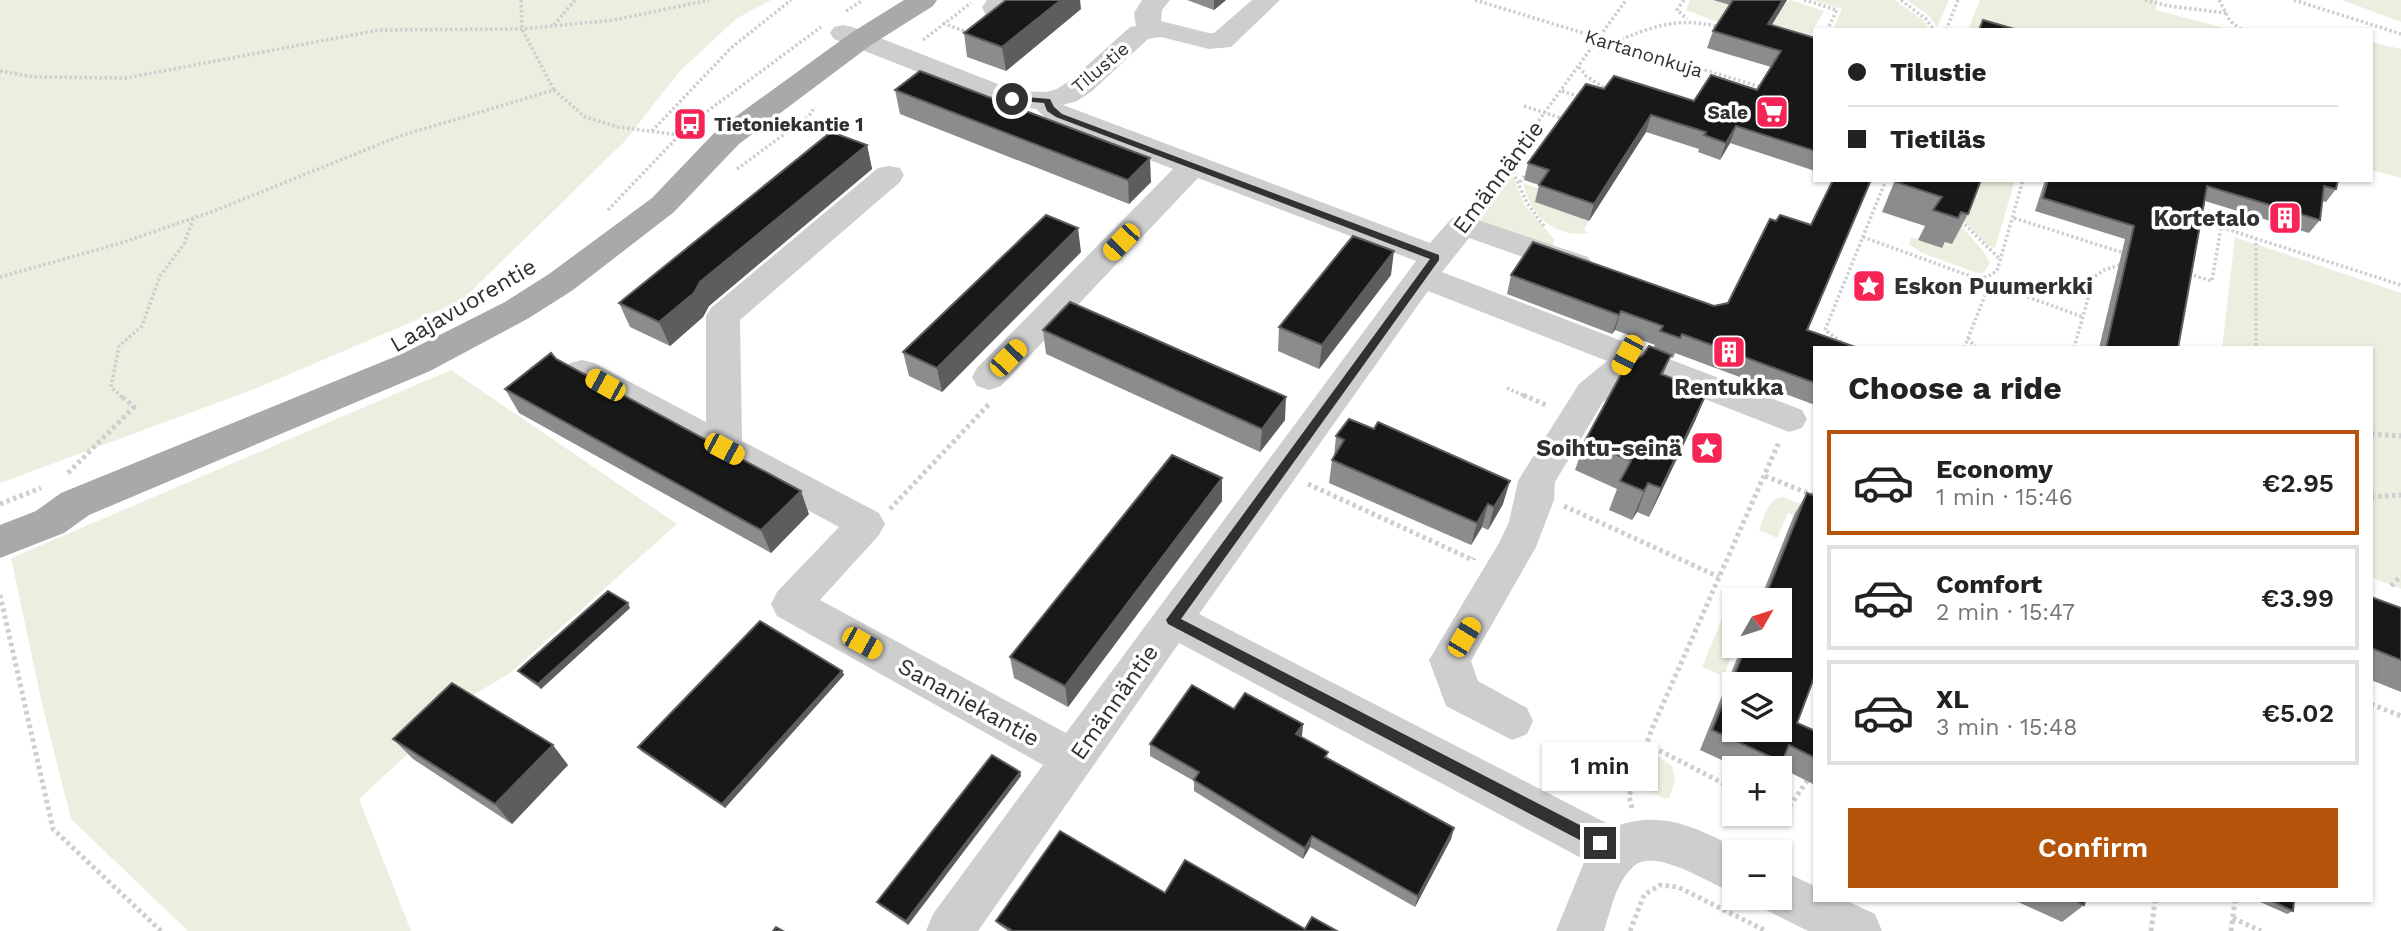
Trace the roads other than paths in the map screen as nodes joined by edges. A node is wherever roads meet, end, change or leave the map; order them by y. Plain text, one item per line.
1 (892, 0) edge
2 (923, 0) edge
3 (1003, 0) edge
4 (1025, 0) edge
5 (1122, 0) edge
6 (1268, 0) edge
7 (1152, 13) edge
8 (842, 27) junction
9 (1047, 101) junction
10 (1194, 166) junction
11 (888, 175) dead end
12 (1429, 267) junction
13 (1608, 276) edge
14 (1627, 355) junction
15 (582, 372) edge
16 (989, 377) dead end
17 (1789, 419) road end
18 (724, 449) junction
19 (64, 486) junction
20 (0, 526) edge
21 (0, 542) edge
22 (1172, 620) junction
23 (1512, 721) dead end
24 (1074, 760) junction
25 (1628, 846) junction
26 (1722, 865) edge
27 (1792, 899) edge
28 (950, 931) edge
29 (1580, 931) edge
30 (1858, 931) edge

1 - 8 main road, Laajavuorentie
2 - 8 main road, Laajavuorentie
3 - 4 street
5 - 7 street
6 - 7 street, Tilustie
7 - 9 street, Tilustie
8 - 9 street, Tilustie
8 - 19 main road, Laajavuorentie
9 - 10 street
10 - 12 street
10 - 16 lane
11 - 18 street
12 - 13 street, Emännäntie
12 - 14 street
12 - 22 street, Emännäntie
14 - 17 street
14 - 23 street
15 - 18 street
18 - 24 street, Sananiekantie
19 - 20 main road, Laajavuorentie
19 - 21 main road, Laajavuorentie
22 - 24 street, Emännäntie
22 - 25 street
24 - 28 street, Emännäntie
25 - 26 street
25 - 29 street
27 - 30 street

